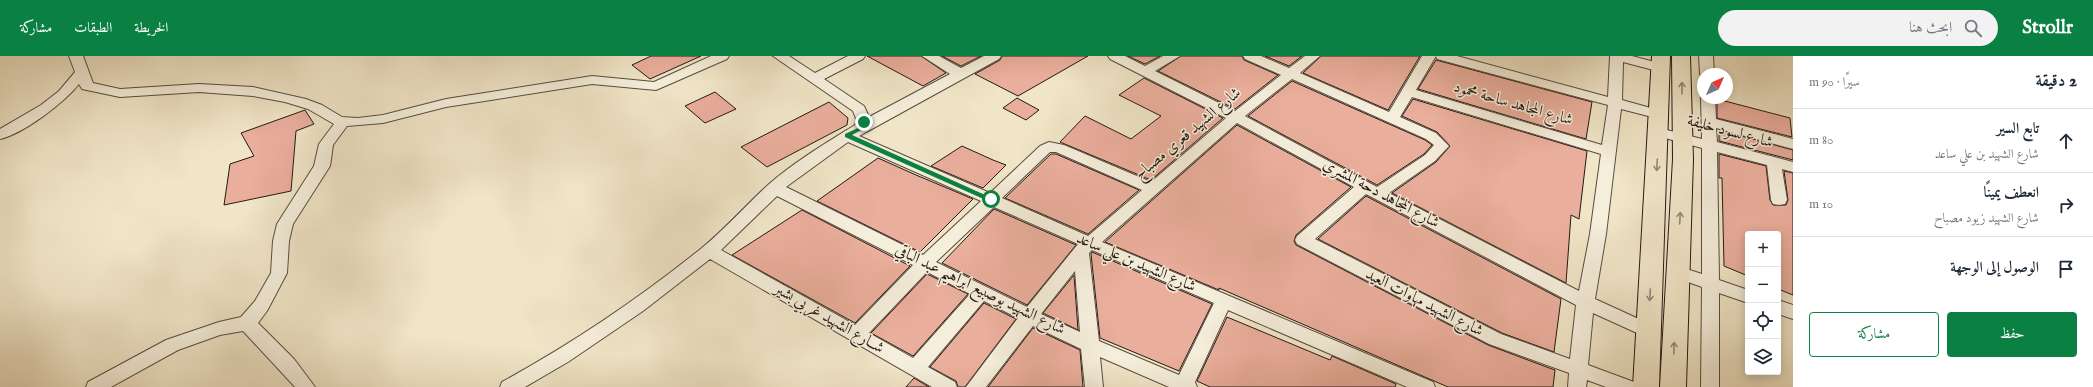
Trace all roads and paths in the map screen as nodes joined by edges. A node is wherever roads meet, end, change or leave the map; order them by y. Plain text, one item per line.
1 (76, 56) edge
2 (722, 56) edge
3 (780, 56) edge
4 (858, 56) edge
5 (929, 56) edge
6 (994, 56) edge
7 (1114, 56) edge
8 (1173, 56) edge
9 (1250, 56) edge
10 (1313, 56) edge
11 (1429, 56) edge
12 (1442, 56) edge
13 (1617, 56) edge
14 (1681, 56) edge
15 (1706, 56) edge
16 (1661, 62) edge
17 (1707, 68) edge
18 (1145, 71) junction
19 (81, 73) junction
20 (961, 74) junction
21 (1291, 74) junction
22 (814, 79) junction
23 (1408, 92) junction
24 (1615, 103) junction
25 (1708, 104) edge
26 (1236, 117) junction
27 (1392, 119) junction
28 (343, 122) junction
29 (1709, 122) junction
30 (1659, 123) junction
31 (862, 128) junction
32 (0, 135) edge
33 (847, 136) junction
34 (1681, 137) junction
35 (1793, 144) edge
36 (1710, 145) junction
37 (1608, 151) junction
38 (1774, 162) junction
39 (1793, 167) edge
40 (774, 188) junction
41 (1152, 188) junction
42 (1372, 189) junction
43 (991, 199) junction
44 (1779, 200) dead end
45 (1085, 247) junction
46 (710, 250) junction
47 (925, 263) junction
48 (1677, 272) junction
49 (1711, 284) junction
50 (982, 292) junction
51 (1745, 296) edge
52 (1224, 300) junction
53 (1585, 303) junction
54 (1781, 308) edge
55 (1793, 312) edge
56 (1031, 317) junction
57 (247, 323) junction
58 (1648, 331) junction
59 (857, 335) junction
60 (1090, 345) junction
61 (916, 368) junction
62 (1579, 369) junction
63 (1416, 385) edge
64 (1185, 386) edge
65 (95, 387) edge
66 (306, 387) edge
67 (508, 387) edge
68 (948, 387) edge
69 (975, 387) edge
70 (1094, 387) edge
71 (1577, 387) edge
72 (1627, 387) edge
73 (1646, 387) edge
74 (1673, 387) edge
75 (1710, 387) edge

1 - 19 street
2 - 28 street
3 - 22 street
4 - 22 street
5 - 20 street
6 - 20 street
7 - 18 street, شارع المجاهد دحة المشري
8 - 18 street
9 - 21 street
10 - 21 street, شارع الشهيد قعري مصباح
11 - 23 street
12 - 24 street, شارع لسود خليفة
13 - 16 street
13 - 24 street
34 -> 14 highway
15 - 17 street
16 - 30 highway
18 - 26 street, شارع المجاهد دحة المشري
19 - 28 street
19 - 32 street
20 - 31 street
21 - 26 street, شارع الشهيد قعري مصباح
21 - 27 street
22 - 31 street
23 - 27 street
23 - 37 street, شارع المجاهد ساحة محمود
24 - 30 street, شارع لسود خليفة
24 - 37 street
25 - 29 street
26 - 41 street, شارع الشهيد قعري مصباح
26 - 42 street, شارع المجاهد دحة المشري
27 - 42 street
28 - 57 street
29 - 35 street
29 - 36 street
30 - 34 street, شارع لسود خليفة
30 -> 58 highway
31 - 33 street
33 - 40 street
33 - 43 street, شارع الشهيد بن علي ساعد
34 - 36 street, شارع لسود خليفة
48 -> 34 highway
36 - 38 street, شارع لسود خليفة
36 - 49 street
37 - 53 street
38 - 39 street, شارع لسود خليفة
38 - 44 street
40 - 46 street
40 - 47 street, شارع الشهيد بوصبيع ابراهيم عبد الباقي
41 - 43 street
41 - 45 street, شارع الشهيد قعري مصباح
42 - 53 street, شارع المجاهد دحة المشري
42 - 62 street, شارع الشهيد مهاوات العيد
43 - 45 street, شارع الشهيد بن علي ساعد
43 - 47 street
45 - 52 street, شارع الشهيد بن علي ساعد
45 - 56 street, شارع الشهيد قعري مصباح
45 - 60 street
46 - 59 street, شــارع الشهيد غربي بشير
46 - 67 street
47 - 50 street, شارع الشهيد بوصبيع ابراهيم عبد الباقي
47 - 59 street
48 - 49 street
74 -> 48 highway
49 - 51 street
49 - 75 street
50 - 56 street, شارع الشهيد بوصبيع ابراهيم عبد الباقي
50 - 61 street
52 - 63 street, شارع الشهيد بن علي ساعد
52 - 64 street
53 - 58 street, شارع المجاهد دحة المشري
53 - 62 street
54 - 55 street
56 - 60 street, شارع الشهيد بوصبيع ابراهيم عبد الباقي
56 - 69 street, شارع الشهيد قعري مصباح
57 - 65 street
57 - 66 street
58 - 73 highway
59 - 61 street, شــارع الشهيد غربي بشير
60 - 64 street, شارع الشهيد بوصبيع ابراهيم عبد الباقي
60 - 70 street
61 - 68 street, شــارع الشهيد غربي بشير
62 - 71 street
62 - 72 street, شارع الشهيد مهاوات العيد

